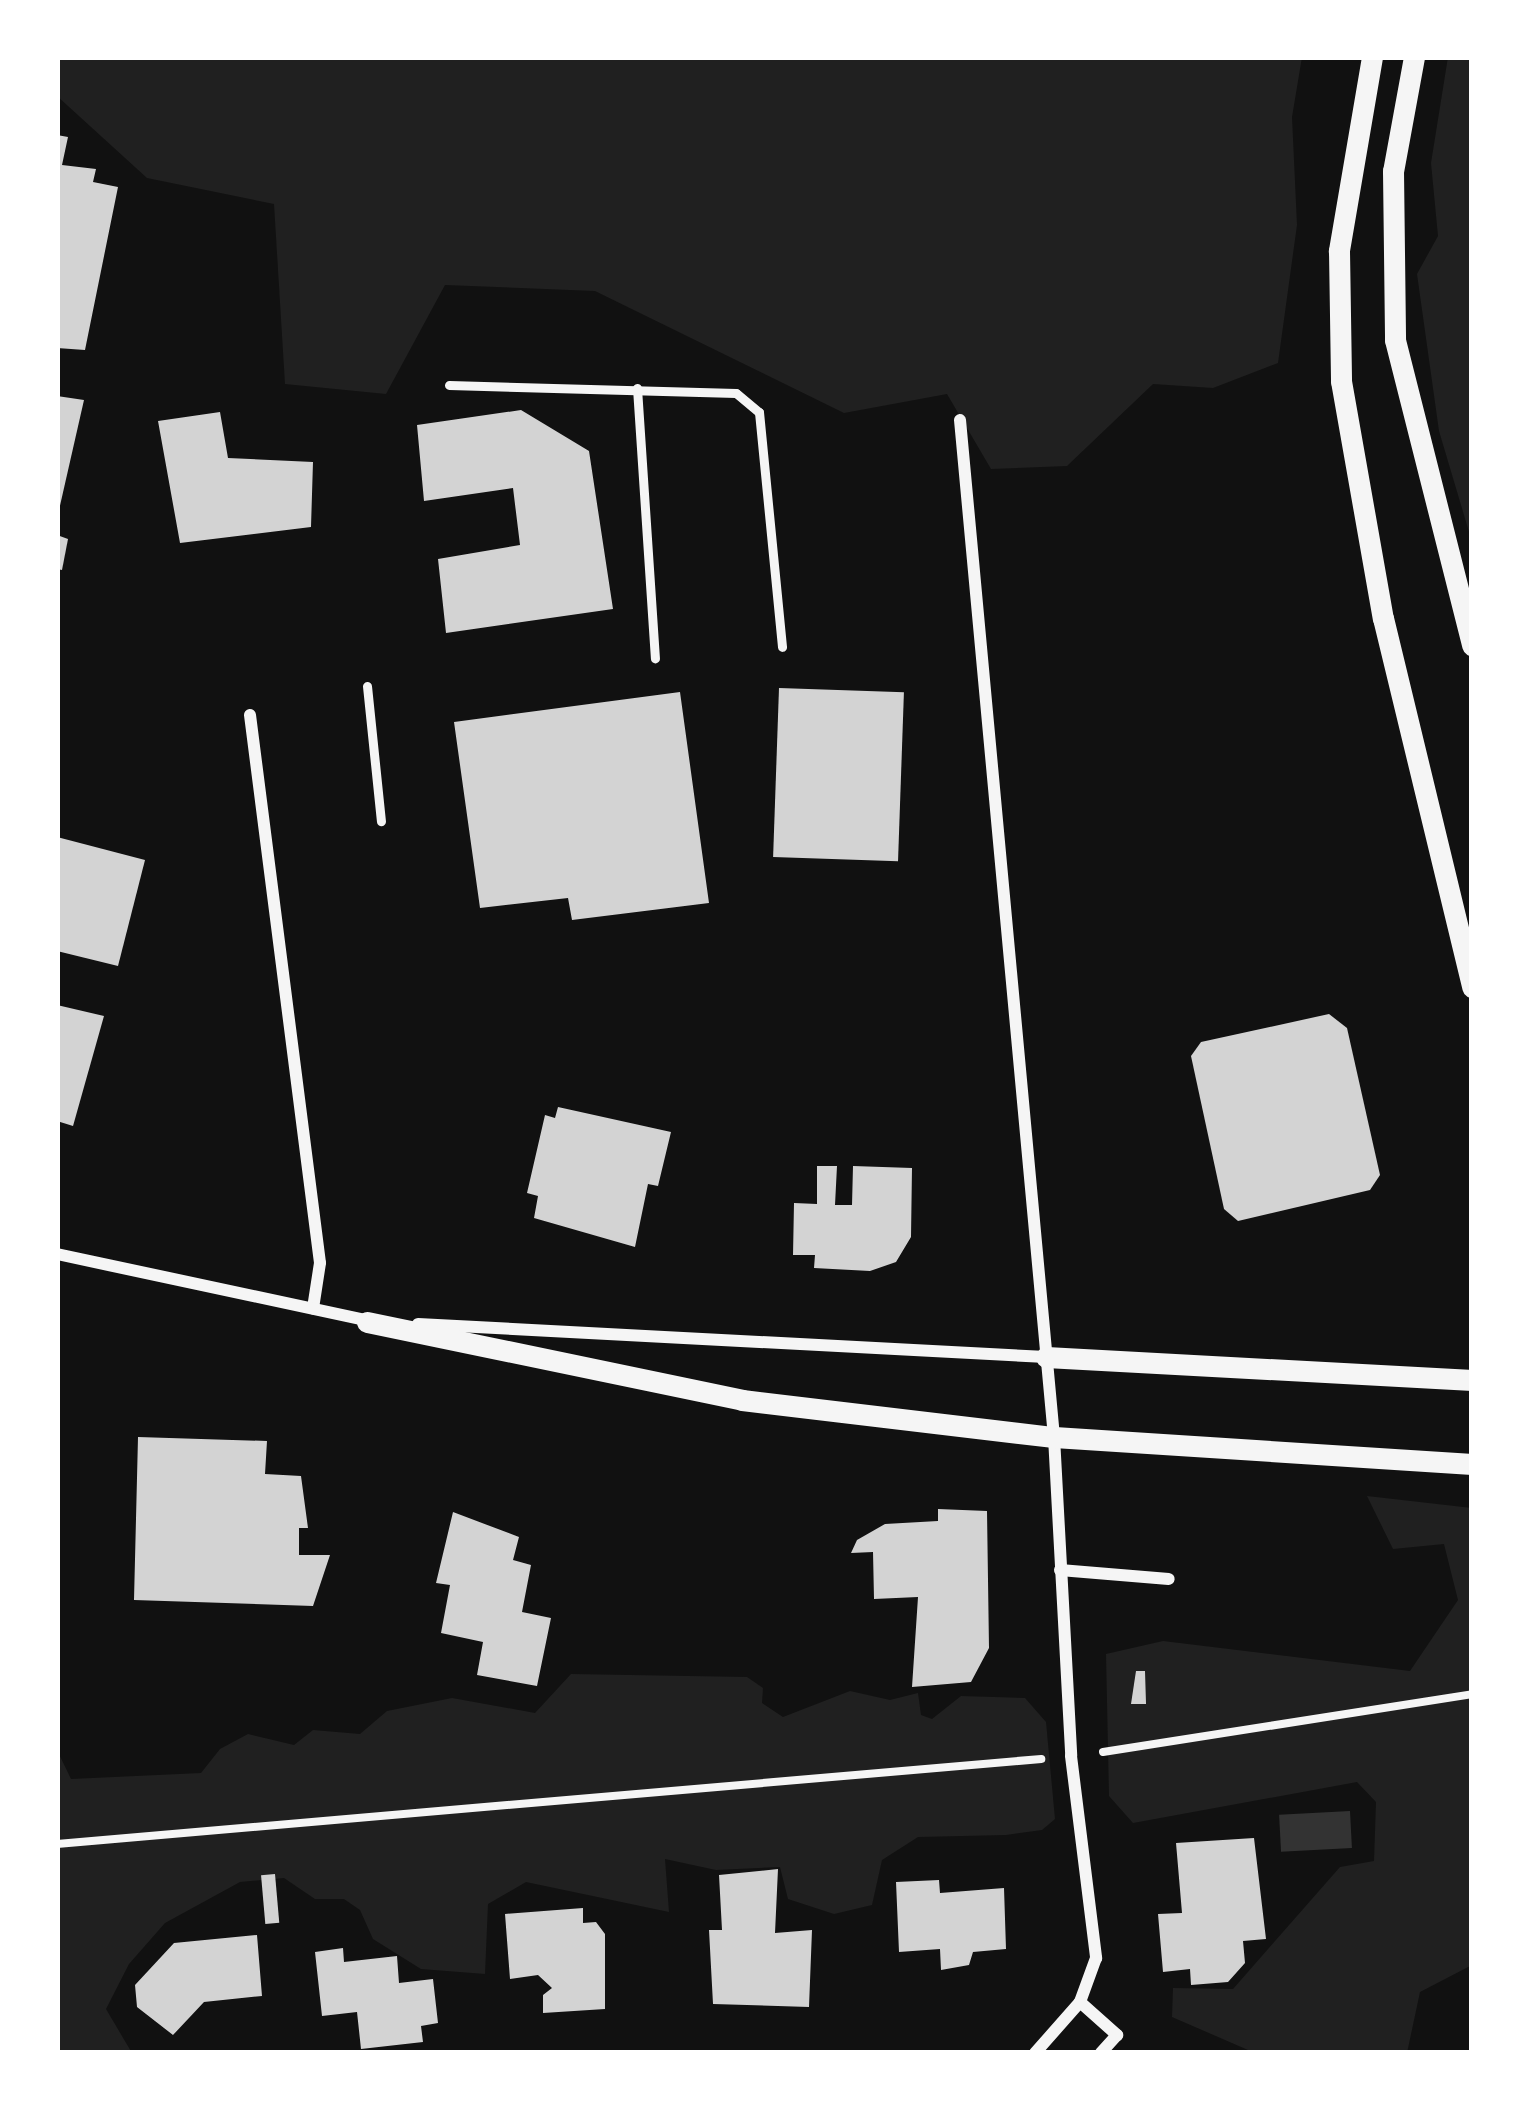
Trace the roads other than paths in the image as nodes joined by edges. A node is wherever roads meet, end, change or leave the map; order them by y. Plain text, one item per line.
1 (1372, 57) edge
2 (1414, 57) edge
3 (449, 385) dead end
4 (637, 388) junction
5 (961, 420) dead end
6 (1472, 645) edge
7 (782, 646) dead end
8 (655, 658) dead end
9 (367, 686) dead end
10 (250, 715) dead end
11 (381, 821) dead end
12 (1472, 987) edge
13 (57, 1254) edge
14 (313, 1308) junction
15 (367, 1322) junction
16 (1046, 1357) junction
17 (1472, 1380) edge
18 (1054, 1437) junction
19 (1472, 1463) edge
20 (1060, 1570) junction
21 (1169, 1579) dead end
22 (1080, 2002) junction
23 (1035, 2053) edge
24 (1101, 2053) edge

1 - 12 street
2 - 6 street
3 - 4 lane
4 - 7 lane
4 - 8 lane
5 - 16 street
9 - 11 lane
10 - 14 street
13 - 14 street
14 - 15 street
15 - 16 street
15 - 18 street
16 - 17 street
16 - 18 street
18 - 19 street
18 - 20 street
20 - 21 street
20 - 22 street
22 - 23 street
22 - 24 street

